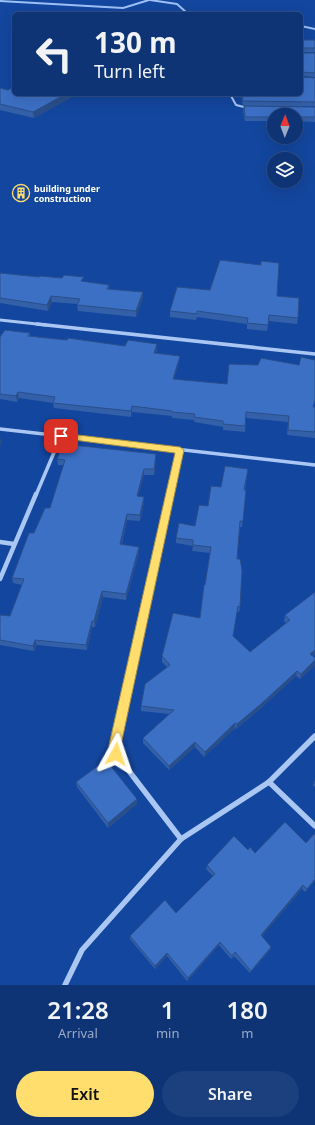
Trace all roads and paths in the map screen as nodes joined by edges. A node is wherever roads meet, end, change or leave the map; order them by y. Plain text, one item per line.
1 (231, 96) edge
2 (249, 108) edge
3 (0, 320) edge
4 (315, 354) edge
5 (0, 429) edge
6 (61, 436) junction
7 (180, 450) junction
8 (315, 465) edge
9 (0, 542) edge
10 (14, 544) junction
11 (0, 579) edge
12 (315, 736) edge
13 (269, 782) junction
14 (315, 826) edge
15 (181, 839) junction
16 (65, 985) edge

1 - 2 street
3 - 4 street
5 - 6 street
6 - 7 street
6 - 10 street
7 - 8 street
7 - 15 street
9 - 10 street
10 - 11 street
12 - 13 street
13 - 14 street
13 - 15 street
15 - 16 street

